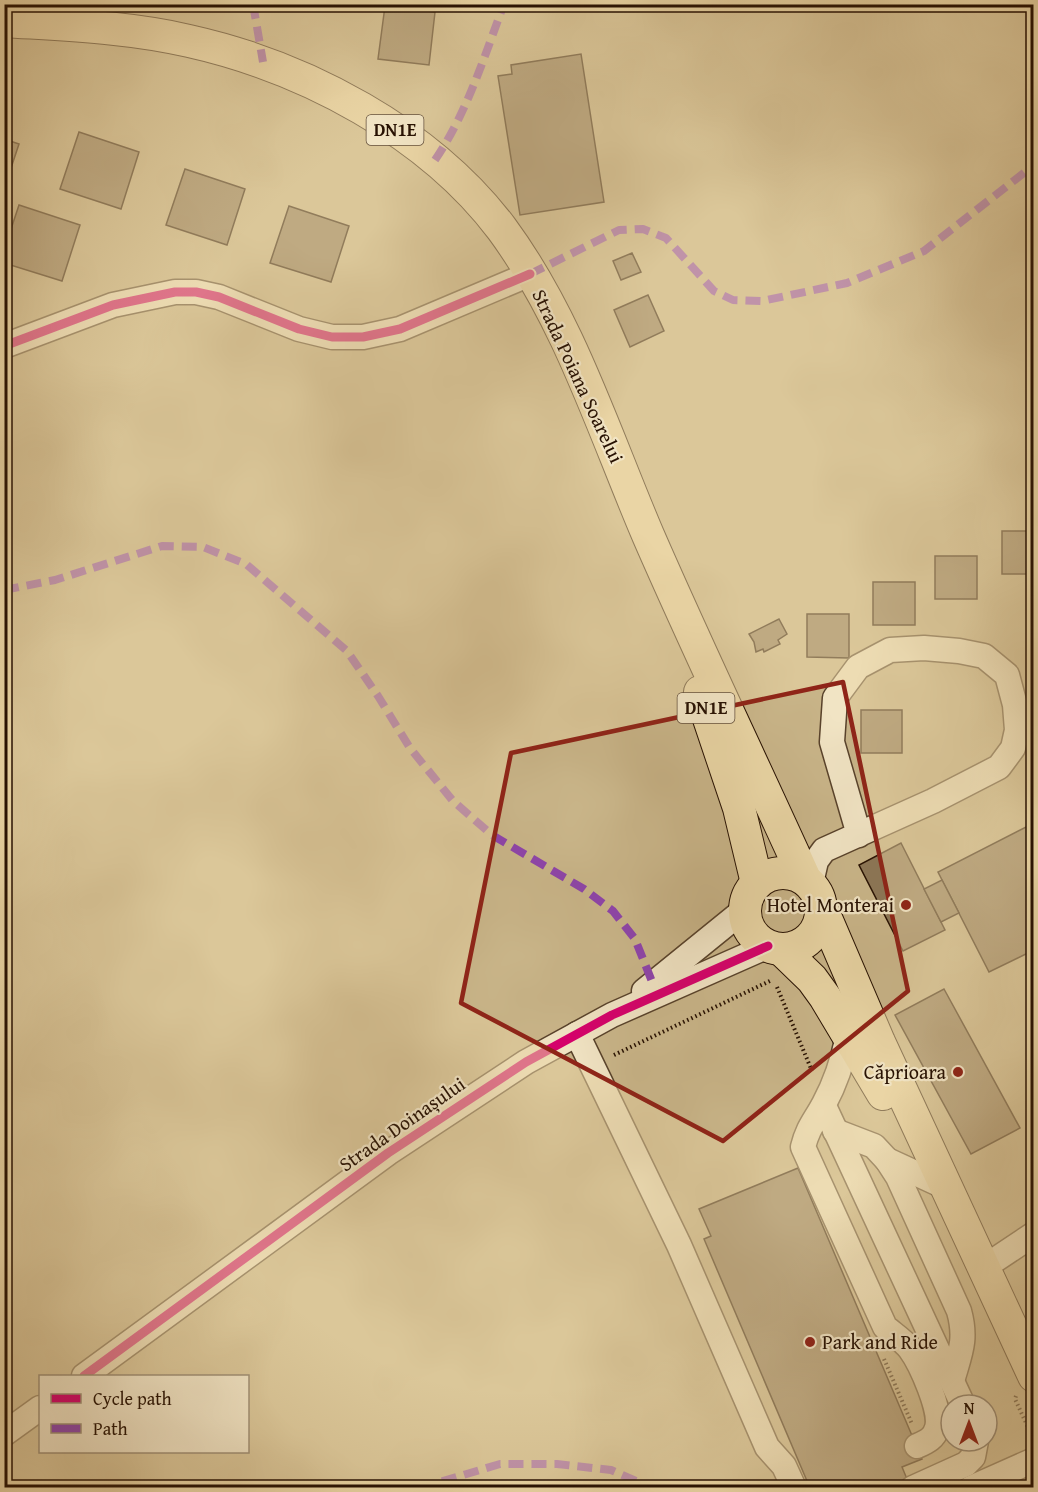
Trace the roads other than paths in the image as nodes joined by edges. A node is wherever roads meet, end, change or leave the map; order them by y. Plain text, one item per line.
1 (4, 21) edge
2 (531, 274) junction
3 (4, 346) edge
4 (648, 535) junction
5 (859, 835) junction
6 (813, 890) junction
7 (751, 896) junction
8 (775, 947) junction
9 (612, 1015) junction
10 (577, 1034) junction
11 (848, 1036) junction
12 (824, 1106) junction
13 (835, 1131) junction
14 (887, 1160) junction
15 (937, 1183) junction
16 (963, 1227) junction
17 (1034, 1234) edge
18 (983, 1268) junction
19 (876, 1307) junction
20 (922, 1315) junction
21 (87, 1375) edge
22 (1034, 1376) edge
23 (952, 1381) junction
24 (958, 1393) edge
25 (39, 1409) edge
26 (4, 1434) edge
27 (916, 1446) dead end
28 (767, 1447) junction
29 (974, 1453) edge
30 (1034, 1460) edge
31 (776, 1488) edge
32 (794, 1488) edge
33 (913, 1488) edge
34 (971, 1488) edge

1 - 2 main road, Strada Poiana Soarelui / DN1E
2 - 3 street
2 - 4 main road, Strada Poiana Soarelui / DN1E
4 - 6 main road, Strada Poiana Soarelui / DN1E
4 - 7 main road, Strada Poiana Soarelui / DN1E
5 - 5 street
5 - 6 street
6 - 7 main road
6 - 8 main road
6 - 16 main road, Strada Poiana Soarelui / DN1E
7 - 8 main road, DN1E
7 - 9 street, Strada Doinașului
8 - 9 street, Strada Doinașului
8 - 11 main road, Strada Poiana Soarelui / DN1E
9 - 10 street, Strada Doinașului
10 - 21 street, Strada Doinașului
10 - 28 street
11 - 12 street
11 - 15 main road, Strada Poiana Soarelui / DN1E
12 - 13 street
12 - 19 street
13 - 14 street
13 - 20 street
14 - 15 street
14 - 23 street
15 - 16 main road, Strada Poiana Soarelui / DN1E
16 - 18 main road, Strada Poiana Soarelui / DN1E
17 - 18 street
18 - 22 main road, Strada Poiana Soarelui / DN1E
19 - 20 street
19 - 27 street
20 - 23 street
23 - 24 street
25 - 26 street
28 - 31 street
28 - 32 street
29 - 33 street
30 - 34 street

